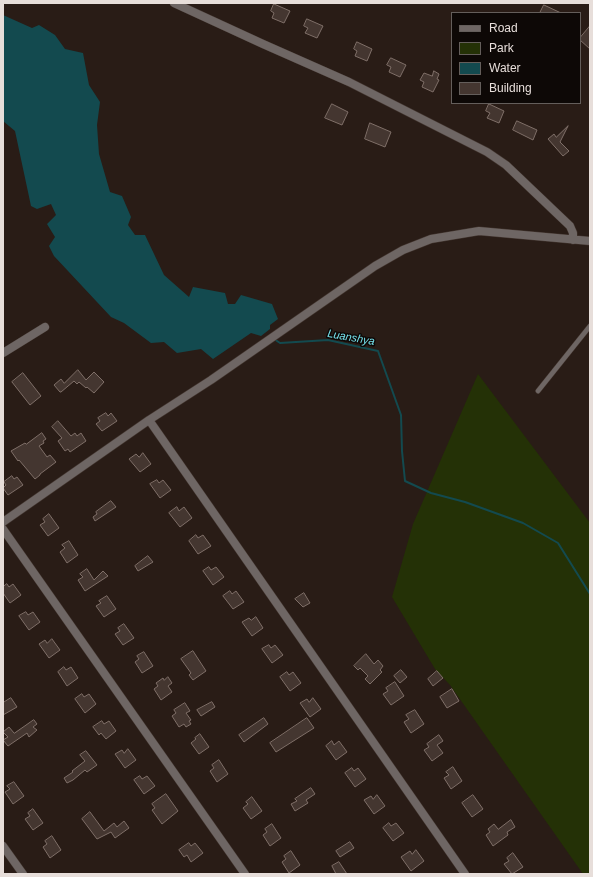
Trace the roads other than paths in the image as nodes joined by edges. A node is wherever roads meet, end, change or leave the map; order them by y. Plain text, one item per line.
1 (174, 3) edge
2 (574, 240) junction
3 (588, 243) edge
4 (590, 326) edge
5 (44, 327) dead end
6 (3, 353) edge
7 (538, 391) dead end
8 (149, 420) junction
9 (3, 522) edge
10 (3, 529) edge
11 (3, 846) edge
12 (23, 874) edge
13 (245, 874) edge
14 (465, 874) edge

1 - 2 street
2 - 3 street
2 - 8 street
4 - 7 lane
5 - 6 street
8 - 9 street
8 - 14 street
10 - 13 street
11 - 12 street

